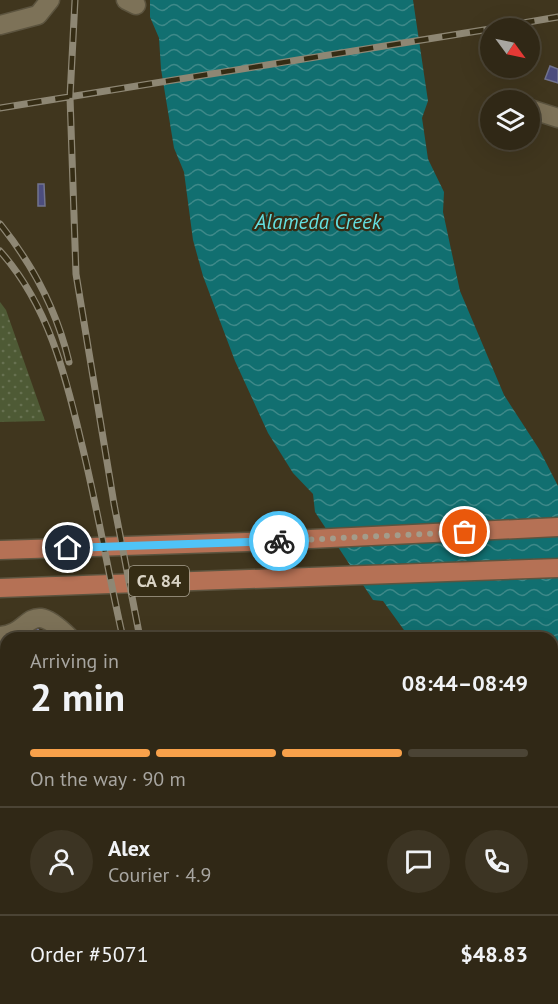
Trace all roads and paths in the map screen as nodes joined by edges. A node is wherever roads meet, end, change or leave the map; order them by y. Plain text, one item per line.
1 (50, 0) edge
2 (0, 25) edge
3 (540, 112) edge
4 (558, 118) edge
5 (558, 527) edge
6 (0, 550) edge
7 (558, 568) edge
8 (0, 588) edge
9 (14, 632) edge
10 (64, 632) edge

1 - 2 street
3 - 4 street
5 - 6 main road, CA 84
7 - 8 main road, CA 84
9 - 10 street

